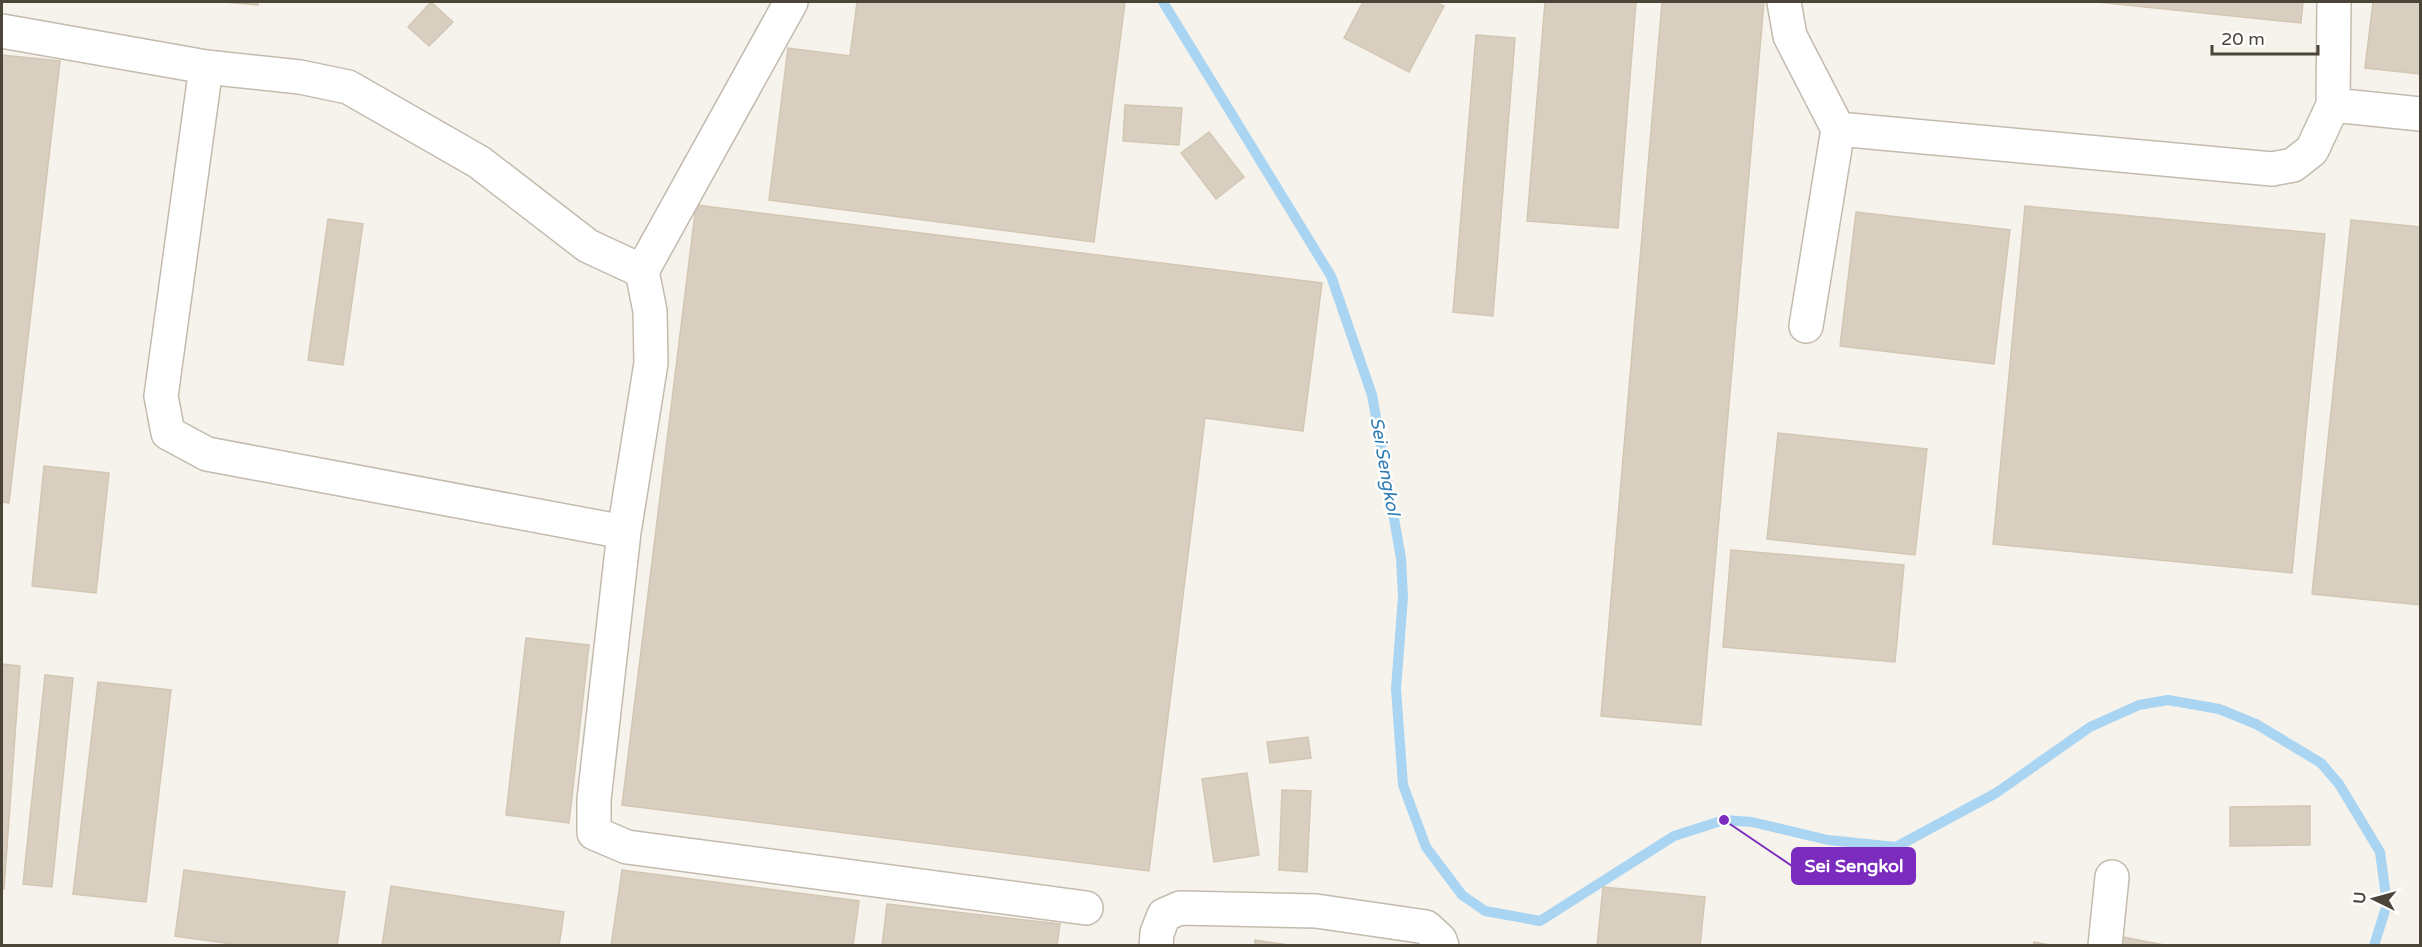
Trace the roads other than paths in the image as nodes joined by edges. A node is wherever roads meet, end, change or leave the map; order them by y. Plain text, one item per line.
1 (791, 2) edge
2 (1784, 2) edge
3 (2334, 2) edge
4 (2, 31) edge
5 (206, 66) junction
6 (2333, 105) junction
7 (2421, 114) edge
8 (1838, 129) junction
9 (642, 271) junction
10 (1806, 326) dead end
11 (624, 532) junction
12 (2112, 877) dead end
13 (1086, 908) dead end
14 (1156, 945) edge
15 (1442, 945) edge
16 (2105, 945) edge

1 - 9 street
2 - 8 street
3 - 6 street
4 - 5 street
5 - 9 street
5 - 11 street
6 - 7 street
6 - 8 street
8 - 10 street
9 - 11 street
11 - 13 street
12 - 16 street
14 - 15 street

